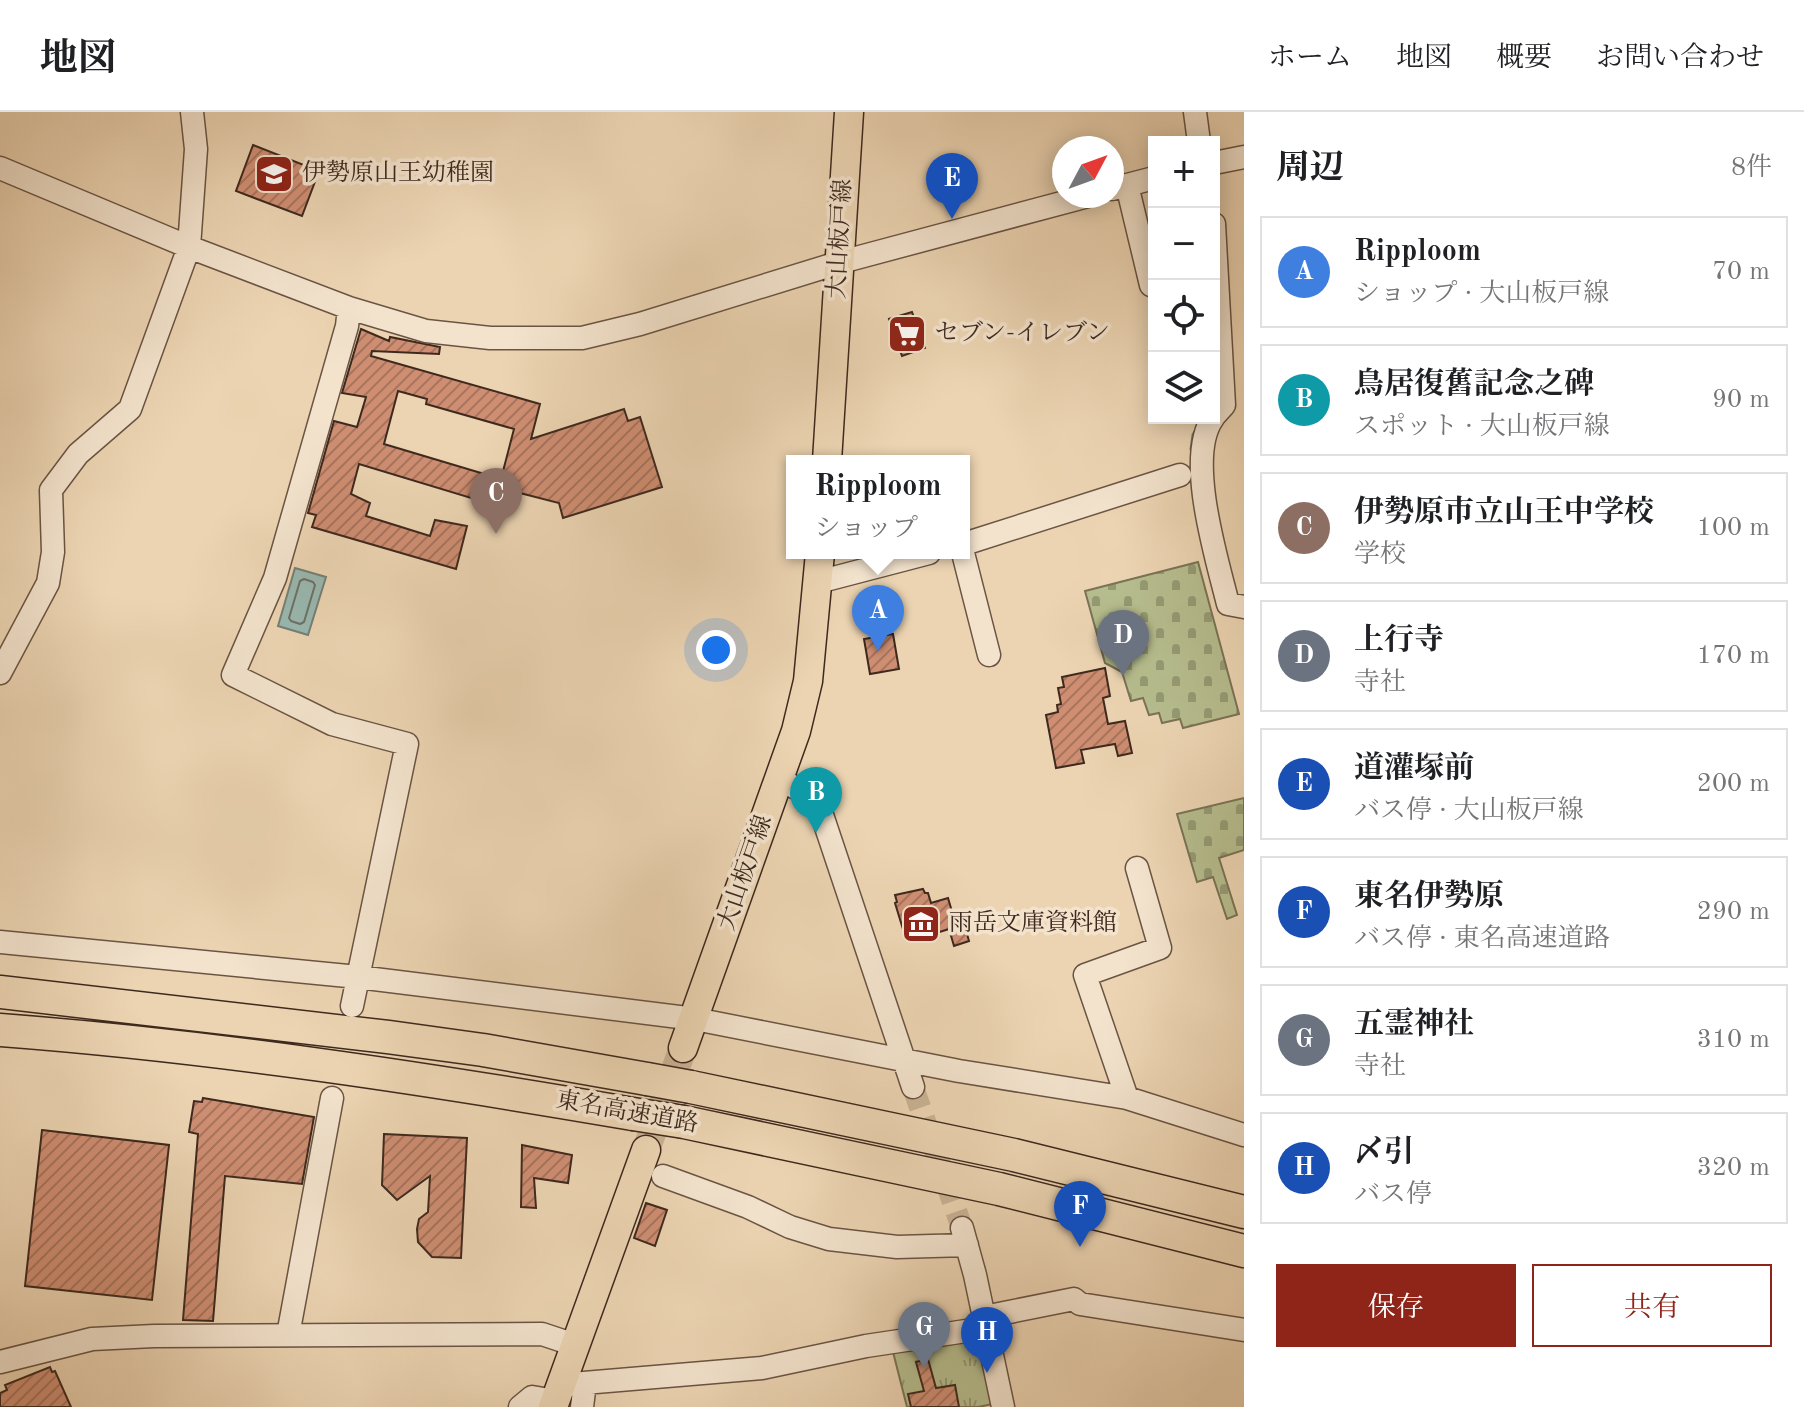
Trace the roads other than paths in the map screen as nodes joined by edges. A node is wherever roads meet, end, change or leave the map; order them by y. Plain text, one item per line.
1 (192, 112) edge
2 (849, 112) edge
3 (1195, 112) edge
4 (1198, 136) edge
5 (1244, 157) edge
6 (1220, 162) edge
7 (0, 168) edge
8 (1148, 180) edge
9 (1124, 186) edge
10 (1124, 200) edge
11 (1052, 206) edge
12 (189, 247) junction
13 (841, 262) junction
14 (1149, 280) edge
15 (1217, 280) edge
16 (349, 308) junction
17 (1220, 409) edge
18 (1210, 424) edge
19 (827, 455) edge
20 (1192, 472) junction
21 (970, 542) edge
22 (820, 559) edge
23 (906, 559) edge
24 (965, 559) edge
25 (818, 582) junction
26 (1244, 607) edge
27 (989, 655) dead end
28 (0, 673) edge
29 (780, 779) junction
30 (1137, 868) dead end
31 (0, 942) edge
32 (358, 977) junction
33 (0, 992) edge
34 (352, 1006) dead end
35 (695, 1019) junction
36 (0, 1030) edge
37 (683, 1048) tunnel mouth
38 (903, 1060) junction
39 (913, 1087) tunnel mouth
40 (332, 1098) dead end
41 (1127, 1098) junction
42 (1244, 1135) edge
43 (646, 1150) tunnel mouth
44 (663, 1176) dead end
45 (1244, 1212) edge
46 (1244, 1251) edge
47 (985, 1322) junction
48 (1244, 1330) edge
49 (288, 1335) junction
50 (575, 1345) junction
51 (0, 1362) edge
52 (567, 1397) edge
53 (520, 1407) edge
54 (1003, 1407) edge

1 - 12 street
2 - 13 main road, 大山板戸線
3 - 4 street
5 - 6 street
7 - 12 street
8 - 9 street
10 - 14 street
11 - 13 street
12 - 16 street
12 - 28 street
13 - 16 street
13 - 19 main road, 大山板戸線
15 - 17 street
16 - 32 street
18 - 20 street
20 - 21 street
20 - 26 street
22 - 25 main road, 大山板戸線
23 - 25 street
24 - 27 street
25 - 29 main road, 大山板戸線
29 - 35 main road, 大山板戸線
29 - 38 street
30 - 41 street
31 - 32 street
32 - 34 street
32 - 35 street
33 - 45 highway, 東名高速道路, bridge
35 - 37 main road, 大山板戸線
35 - 38 street
36 - 46 highway, 東名高速道路, bridge
38 - 39 street
38 - 41 street
40 - 49 street
41 - 42 street
43 - 50 main road
44 - 47 street
47 - 48 street
47 - 52 street
47 - 54 street
49 - 50 street
49 - 51 street
50 - 52 main road
52 - 53 street

